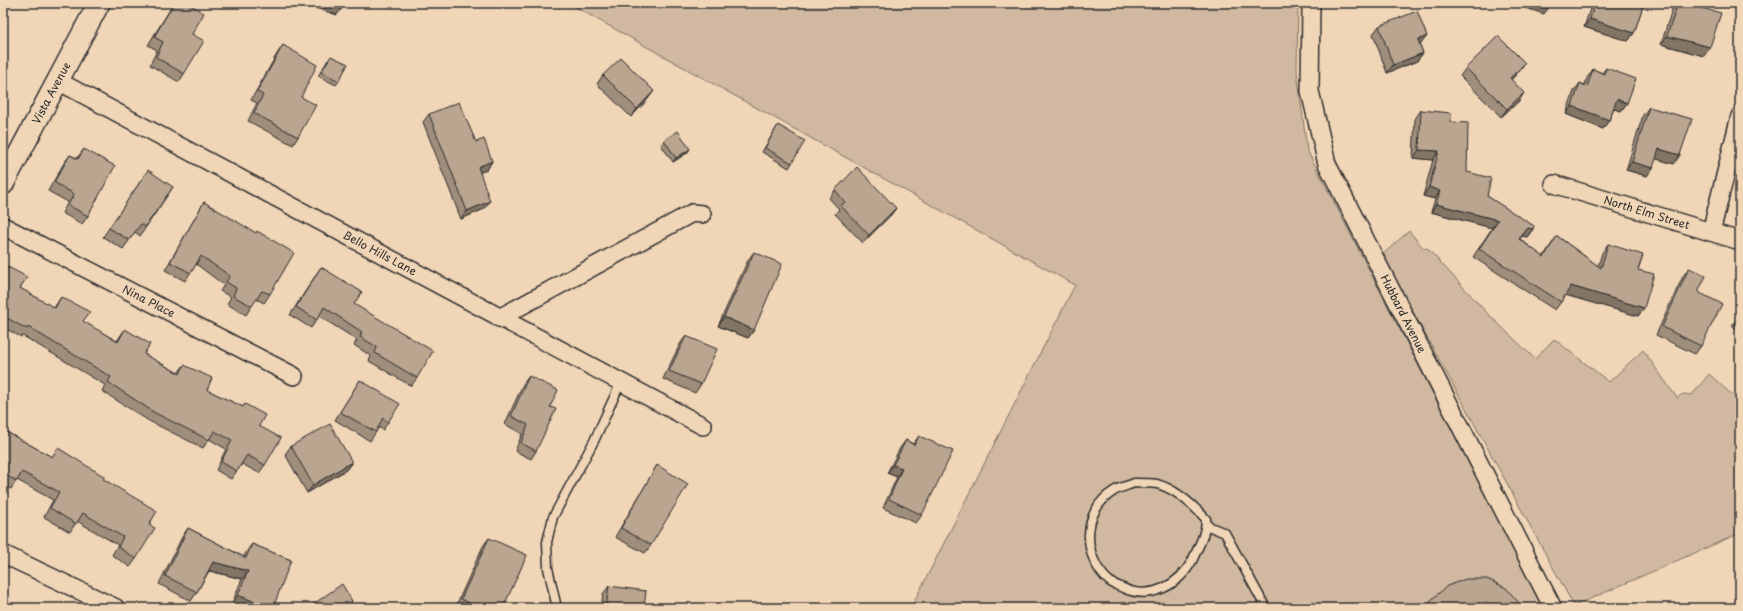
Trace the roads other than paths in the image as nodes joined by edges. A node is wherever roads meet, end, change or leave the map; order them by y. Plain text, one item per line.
1 (99, 3) edge
2 (1311, 3) edge
3 (58, 81) junction
4 (1740, 116) edge
5 (3, 184) edge
6 (1554, 184) dead end
7 (702, 214) dead end
8 (3, 226) edge
9 (1711, 232) junction
10 (1740, 241) edge
11 (499, 318) junction
12 (294, 376) dead end
13 (621, 382) junction
14 (703, 426) dead end
15 (1206, 525) junction
16 (3, 554) edge
17 (116, 608) edge
18 (557, 608) edge
19 (1266, 608) edge
20 (1553, 608) edge

1 - 3 street, Vista Avenue
2 - 20 street, Hubbard Avenue
3 - 5 street, Vista Avenue
3 - 11 street, Bello Hills Lane
4 - 9 street
6 - 9 street, North Elm Street
7 - 11 street
8 - 12 street, Nina Place
9 - 10 street, North Elm Street
11 - 13 street, Bello Hills Lane
13 - 14 street, Bello Hills Lane
13 - 18 lane
15 - 15 lane
15 - 19 lane
16 - 17 street

